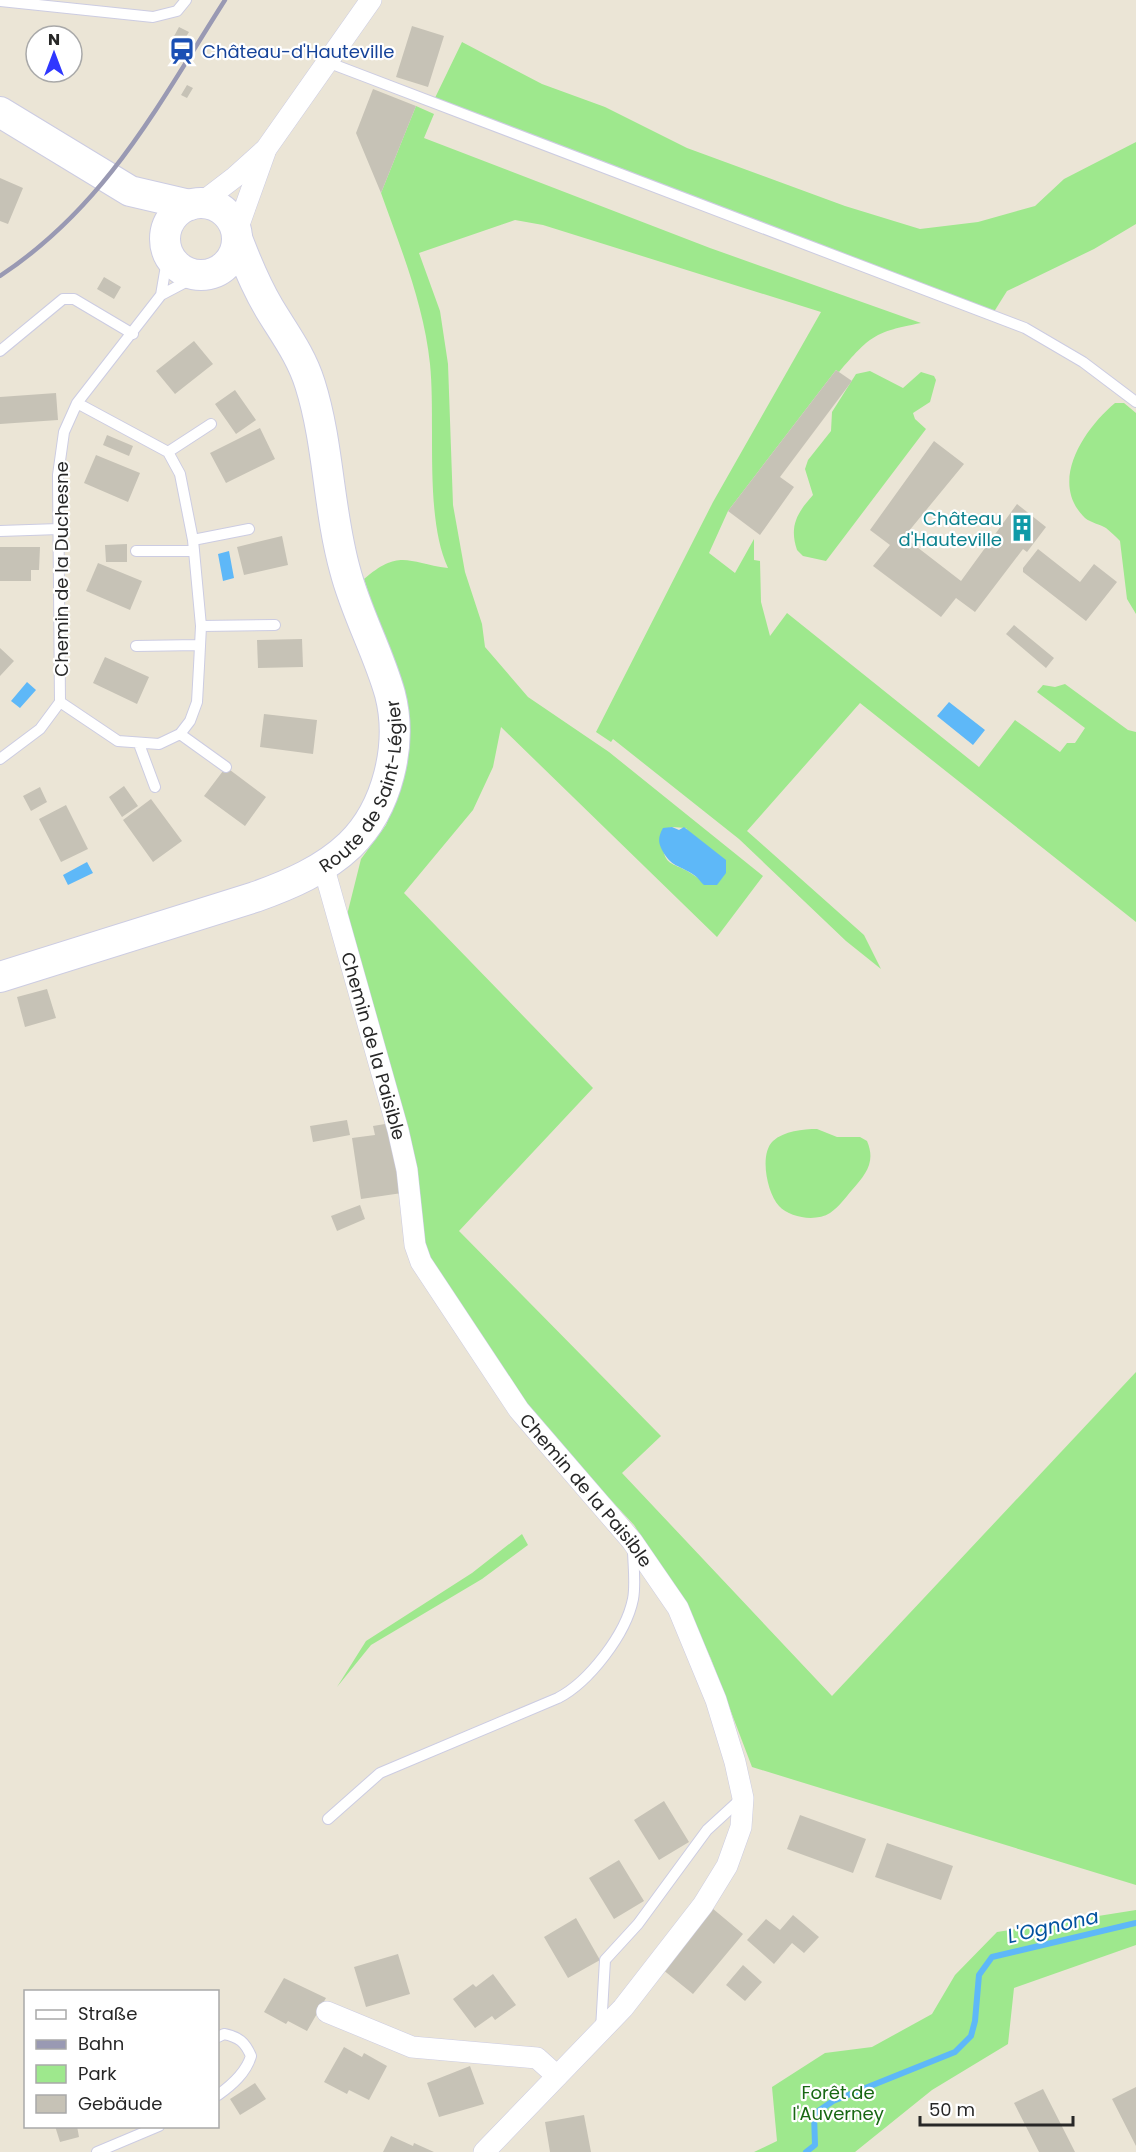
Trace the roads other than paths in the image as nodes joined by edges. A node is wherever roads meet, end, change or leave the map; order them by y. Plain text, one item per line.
1 (186, 0) edge
2 (371, 0) edge
3 (0, 1) edge
4 (327, 62) junction
5 (0, 112) edge
6 (266, 149) junction
7 (130, 191) junction
8 (196, 204) junction
9 (237, 236) junction
10 (166, 247) junction
11 (202, 275) junction
12 (161, 295) junction
13 (270, 310) junction
14 (133, 334) junction
15 (0, 351) edge
16 (1136, 402) edge
17 (77, 403) junction
18 (211, 424) dead end
19 (168, 453) junction
20 (59, 529) junction
21 (249, 529) dead end
22 (0, 531) edge
23 (193, 546) junction
24 (136, 551) dead end
25 (275, 624) dead end
26 (201, 626) junction
27 (198, 645) junction
28 (136, 646) dead end
29 (60, 702) junction
30 (180, 734) junction
31 (139, 744) junction
32 (0, 759) edge
33 (226, 767) dead end
34 (155, 787) dead end
35 (323, 865) junction
36 (0, 977) edge
37 (632, 1541) junction
38 (741, 1789) junction
39 (328, 1819) dead end
40 (327, 2012) dead end
41 (601, 2032) junction
42 (219, 2036) edge
43 (557, 2076) junction
44 (219, 2094) edge
45 (157, 2128) edge
46 (97, 2152) edge
47 (484, 2152) edge

1 - 3 lane
2 - 4 street
4 - 6 street
4 - 16 lane
5 - 7 main road
6 - 8 street
6 - 9 street
7 - 8 main road
7 - 10 main road
8 - 9 main road
8 - 10 main road
9 - 11 main road
9 - 13 main road, Route de Saint-Légier
10 - 11 main road
10 - 12 lane, Chemin de la Duchesne
11 - 12 lane, Chemin de la Duchesne
11 - 13 main road, Route de Saint-Légier
12 - 14 lane, Chemin de la Duchesne
13 - 35 main road, Route de Saint-Légier
14 - 15 lane
14 - 17 lane, Chemin de la Duchesne
17 - 19 lane
17 - 20 lane, Chemin de la Duchesne
18 - 19 lane
19 - 23 lane
20 - 22 lane
20 - 29 lane, Chemin de la Duchesne
21 - 23 lane
23 - 24 lane
23 - 26 lane
25 - 26 lane
26 - 27 lane
27 - 28 lane
27 - 30 lane
29 - 31 lane, Chemin de la Duchesne
29 - 32 lane, Chemin de la Duchesne
30 - 31 lane, Chemin de la Duchesne
30 - 33 lane
31 - 34 lane
35 - 36 main road, Route de Saint-Légier
35 - 37 street, Chemin de la Paisible
37 - 38 street, Chemin de la Paisible
37 - 39 lane
38 - 41 street, Chemin de la Paisible
38 - 41 lane
40 - 43 street
41 - 43 street, Chemin de la Paisible
42 - 44 lane
43 - 47 street, Chemin de la Paisible
45 - 46 lane

